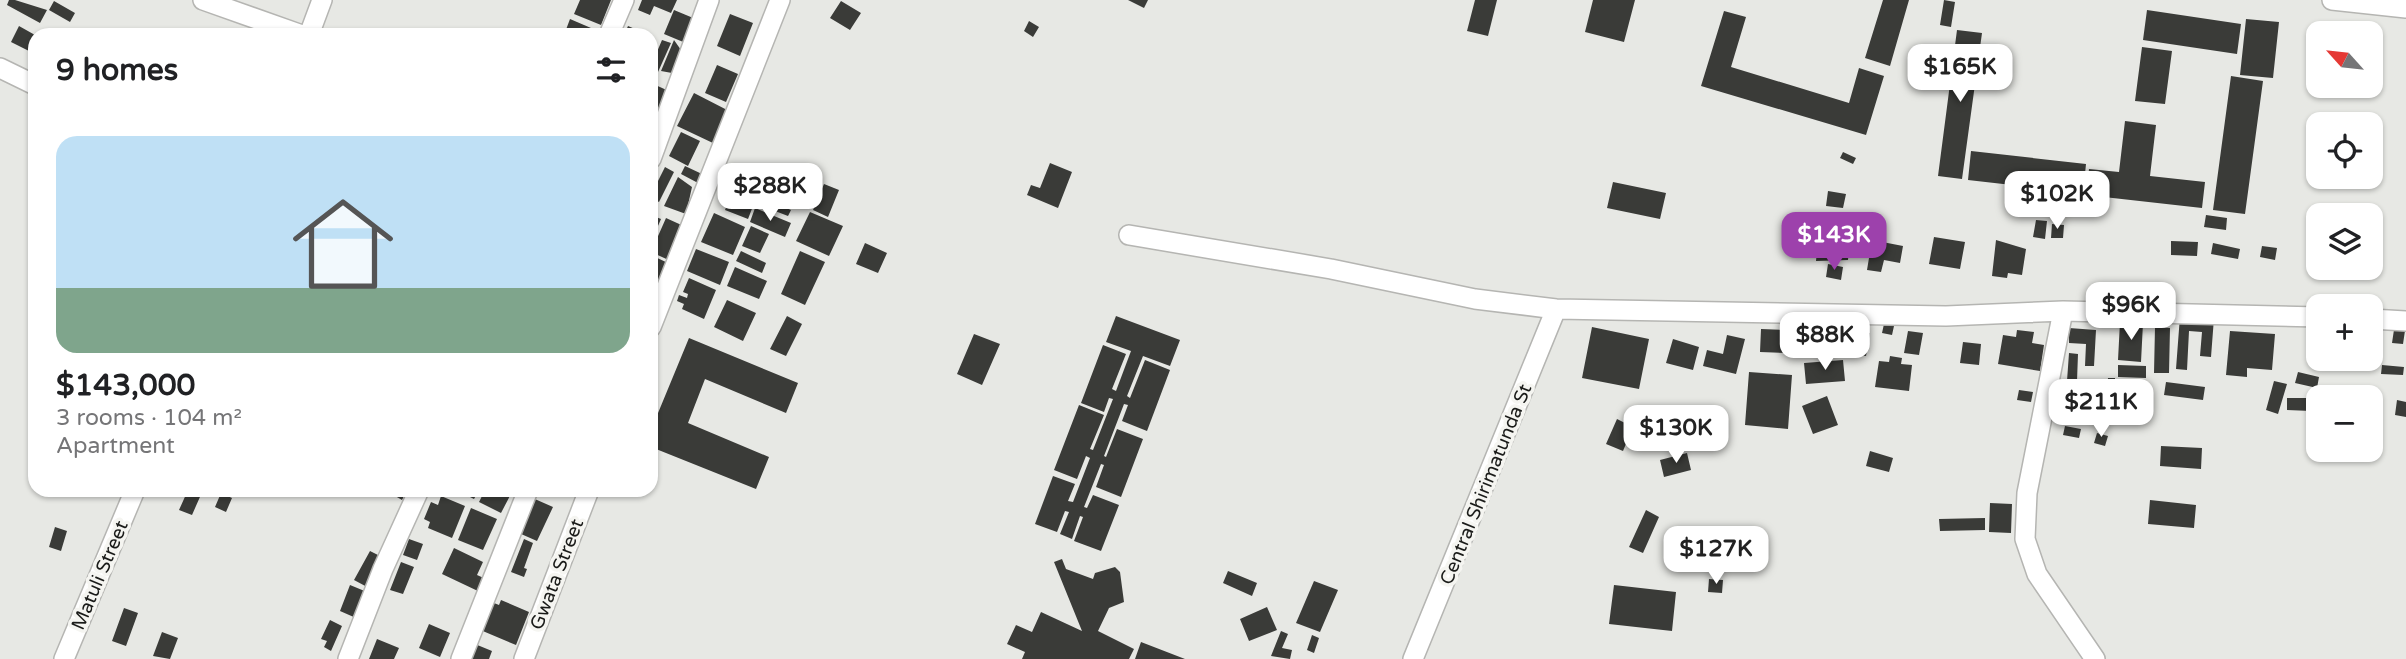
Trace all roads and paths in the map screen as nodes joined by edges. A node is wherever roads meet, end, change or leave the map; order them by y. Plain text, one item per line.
1 (203, 0) edge
2 (322, 0) edge
3 (624, 0) edge
4 (709, 0) edge
5 (780, 0) edge
6 (2332, 0) edge
7 (2406, 8) edge
8 (283, 28) edge
9 (312, 28) edge
10 (612, 28) edge
11 (0, 68) edge
12 (28, 82) edge
13 (658, 140) edge
14 (1129, 235) dead end
15 (658, 309) edge
16 (1556, 309) junction
17 (2063, 311) junction
18 (2306, 317) edge
19 (2383, 320) edge
20 (2406, 321) edge
21 (132, 497) edge
22 (416, 497) edge
23 (525, 497) edge
24 (586, 497) edge
25 (64, 659) edge
26 (348, 659) edge
27 (461, 659) edge
28 (524, 659) edge
29 (1413, 659) edge
30 (2095, 659) edge

1 - 8 street
2 - 9 street
3 - 10 street
4 - 13 street
5 - 15 street
6 - 7 street
11 - 12 street
14 - 16 street
16 - 17 street
16 - 29 street, Central Shirimatunda St
17 - 18 street
17 - 30 street
19 - 20 street
21 - 25 street, Matuli Street
22 - 26 street
23 - 27 street
24 - 28 street, Gwata Street

